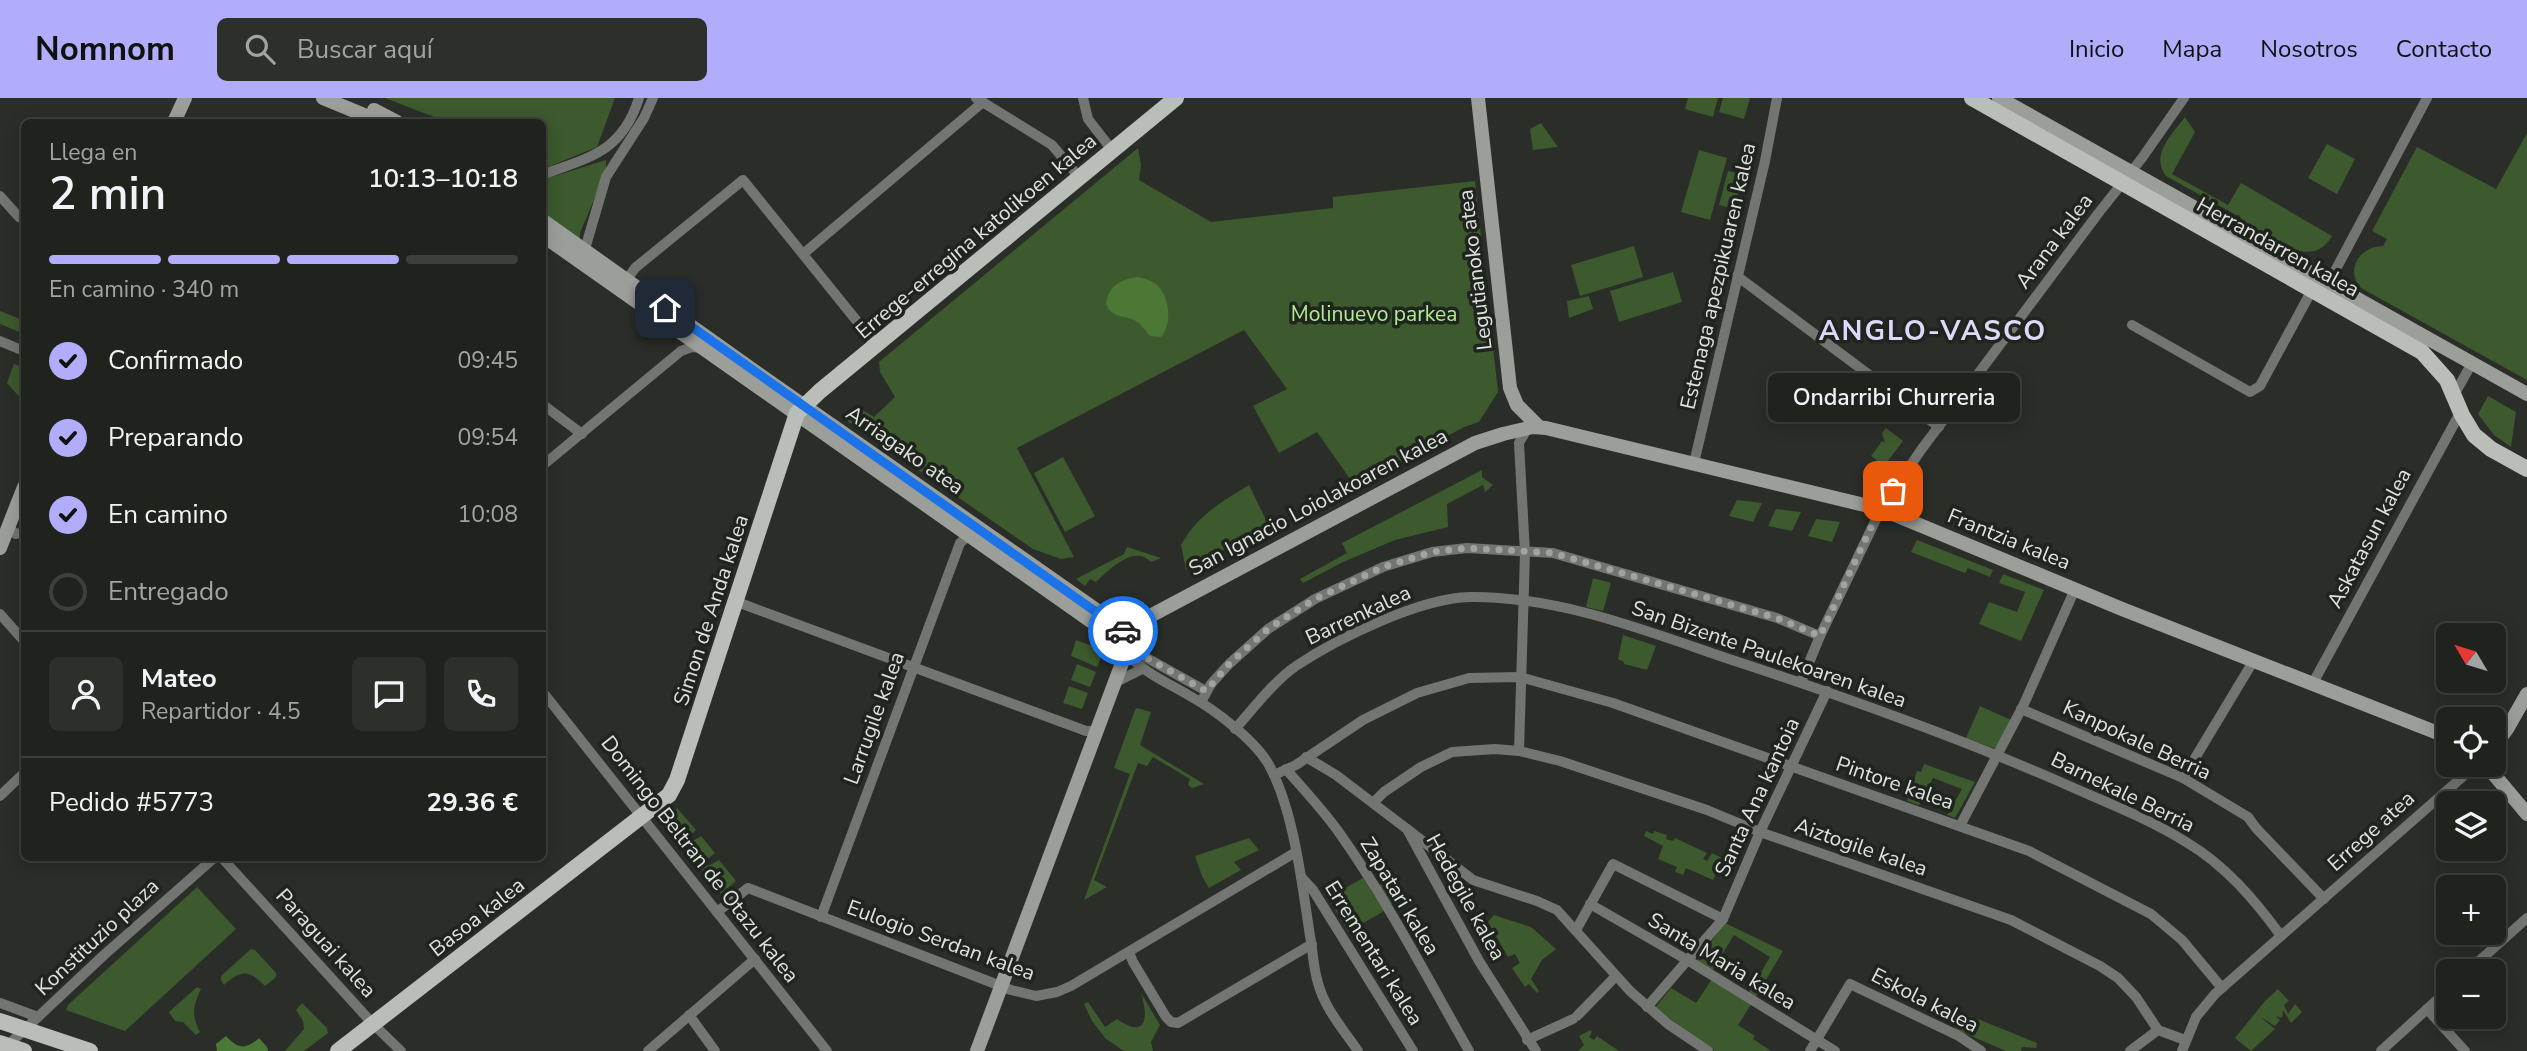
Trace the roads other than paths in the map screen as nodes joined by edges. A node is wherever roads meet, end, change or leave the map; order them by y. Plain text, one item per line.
1 (185, 98) edge
2 (323, 98) edge
3 (343, 98) edge
4 (639, 98) edge
5 (653, 98) edge
6 (1083, 98) edge
7 (1176, 98) edge
8 (1478, 98) edge
9 (1777, 98) edge
10 (1972, 98) edge
11 (1998, 98) edge
12 (2184, 98) edge
13 (2427, 98) edge
14 (979, 100) edge
15 (175, 119) edge
16 (374, 119) edge
17 (391, 119) edge
18 (1112, 150) junction
19 (546, 173) edge
20 (1079, 177) junction
21 (2126, 178) junction
22 (0, 196) edge
23 (21, 218) edge
24 (546, 223) edge
25 (546, 238) edge
26 (585, 249) junction
27 (566, 251) junction
28 (803, 254) junction
29 (1737, 276) junction
30 (626, 281) junction
31 (2328, 281) junction
32 (2312, 290) junction
33 (2343, 307) junction
34 (680, 318) junction
35 (2132, 325) dead end
36 (684, 335) junction
37 (0, 341) edge
38 (877, 346) junction
39 (704, 349) junction
40 (21, 350) edge
41 (681, 351) junction
42 (2472, 363) junction
43 (2527, 394) edge
44 (2454, 395) junction
45 (546, 407) edge
46 (800, 409) junction
47 (2460, 413) junction
48 (1939, 427) junction
49 (1533, 428) junction
50 (582, 434) junction
51 (546, 463) edge
52 (1694, 463) junction
53 (2527, 469) edge
54 (21, 494) edge
55 (1881, 509) junction
56 (11, 520) junction
57 (21, 533) edge
58 (968, 536) junction
59 (0, 548) edge
60 (1525, 553) junction
61 (2075, 589) junction
62 (737, 602) junction
63 (1524, 602) junction
64 (0, 614) edge
65 (1820, 636) junction
66 (21, 638) edge
67 (1127, 644) junction
68 (2254, 660) junction
69 (913, 668) junction
70 (1142, 669) junction
71 (1520, 677) junction
72 (1801, 682) junction
73 (2313, 683) junction
74 (1112, 684) junction
75 (1206, 691) junction
76 (1827, 691) junction
77 (2527, 694) edge
78 (546, 696) edge
79 (1200, 702) junction
80 (2021, 709) junction
81 (1235, 729) junction
82 (2506, 730) edge
83 (1095, 731) junction
84 (2436, 732) edge
85 (1519, 751) junction
86 (1997, 755) junction
87 (1306, 757) junction
88 (1790, 766) junction
89 (1286, 769) junction
90 (1273, 775) junction
91 (21, 776) edge
92 (2462, 777) edge
93 (2496, 777) edge
94 (2183, 778) junction
95 (0, 796) edge
96 (1374, 803) junction
97 (2527, 814) edge
98 (641, 817) junction
99 (1961, 825) junction
100 (1407, 829) junction
101 (1760, 832) junction
102 (1296, 852) junction
103 (211, 861) edge
104 (225, 861) edge
105 (1301, 876) junction
106 (2324, 899) junction
107 (1590, 904) junction
108 (717, 912) junction
109 (821, 917) junction
110 (2527, 918) edge
111 (1723, 919) junction
112 (1576, 930) junction
113 (2281, 936) junction
114 (1312, 944) junction
115 (1129, 952) junction
116 (2481, 959) edge
117 (755, 960) junction
118 (1689, 961) junction
119 (1615, 977) junction
120 (1001, 987) junction
121 (2222, 988) junction
122 (2436, 1001) edge
123 (0, 1003) edge
124 (1647, 1007) junction
125 (2427, 1009) junction
126 (689, 1015) junction
127 (38, 1017) junction
128 (0, 1021) edge
129 (373, 1024) junction
130 (26, 1030) junction
131 (2158, 1030) junction
132 (1527, 1040) junction
133 (1817, 1040) junction
134 (2185, 1040) junction
135 (4, 1045) edge
136 (24, 1051) edge
137 (90, 1051) edge
138 (338, 1051) edge
139 (401, 1051) edge
140 (648, 1051) edge
141 (715, 1051) edge
142 (827, 1051) edge
143 (977, 1051) edge
144 (1359, 1051) edge
145 (1413, 1051) edge
146 (1469, 1051) edge
147 (1536, 1051) edge
148 (1708, 1051) edge
149 (1810, 1051) edge
150 (1835, 1051) edge
151 (1981, 1051) edge
152 (2130, 1051) edge
153 (2182, 1051) edge
154 (2381, 1051) edge
155 (2465, 1051) edge

1 - 15 main road
2 - 16 main road
3 - 17 main road
4 - 19 street
5 - 26 street
6 - 18 street
7 - 18 main road, Errege-erregina katolikoen kalea
8 - 49 main road, Legutianoko atea
9 - 29 street, Estenaga apezpikuaren kalea
10 - 21 main road, Herrandarren kalea
11 - 21 main road, Herrandarren kalea
12 - 21 street, Arana kalea
13 - 31 street
14 - 20 street
14 - 28 street
18 - 20 main road, Errege-erregina katolikoen kalea
20 - 38 main road, Errege-erregina katolikoen kalea
21 - 31 main road, Herrandarren kalea
21 - 32 main road, Herrandarren kalea
21 - 48 street, Arana kalea
22 - 23 street
24 - 26 main road, Arriagako atea
25 - 27 main road, Arriagako atea
26 - 27 street
26 - 30 main road, Arriagako atea
27 - 36 main road, Arriagako atea
28 - 30 street
28 - 38 street
29 - 48 street
29 - 52 street, Estenaga apezpikuaren kalea
30 - 34 main road, Arriagako atea
31 - 33 street
31 - 42 main road, Herrandarren kalea
32 - 33 main road, Herrandarren kalea
32 - 35 street
33 - 44 main road, Herrandarren kalea
34 - 36 street
34 - 46 main road, Arriagako atea
36 - 39 main road, Arriagako atea
36 - 41 street
37 - 40 street
38 - 46 main road, Errege-erregina katolikoen kalea
39 - 41 street
39 - 46 main road, Arriagako atea
41 - 50 street
42 - 43 main road, Herrandarren kalea
42 - 44 street
44 - 47 main road, Herrandarren kalea
45 - 50 street
46 - 58 main road, Arriagako atea
46 - 62 main road, Simon de Anda kalea
46 - 67 main road, Arriagako atea
47 - 53 main road, Herrandarren kalea
47 - 73 street, Askatasun kalea
48 - 55 street, Arana kalea
49 - 52 main road, Frantzia kalea
49 - 60 street
49 - 67 main road, San Ignacio Loiolakoaren kalea
50 - 51 street
52 - 55 main road, Frantzia kalea
54 - 56 main road
55 - 61 main road, Frantzia kalea
55 - 65 street, Arana kalea
56 - 57 street
56 - 59 main road
58 - 67 main road, Arriagako atea
58 - 69 street, Larrugile kalea
60 - 63 street
60 - 65 street
60 - 75 street
61 - 68 main road, Frantzia kalea
61 - 80 street
62 - 69 street
62 - 98 main road, Simon de Anda kalea
63 - 71 street
63 - 72 street, San Bizente Paulekoaren kalea
63 - 81 street, Barrenkalea
64 - 66 street
65 - 72 street, Arana kalea
67 - 70 street, Arriagako atea
67 - 74 main road
67 - 75 street, Arriagako atea
68 - 73 main road, Frantzia kalea
68 - 94 street
69 - 83 street
69 - 109 street, Larrugile kalea
70 - 74 street
70 - 79 street, Arriagako atea
71 - 85 street
71 - 87 street, Pintore kalea
71 - 88 street, Pintore kalea
72 - 76 street, San Bizente Paulekoaren kalea
73 - 84 main road, Frantzia kalea
74 - 83 main road
75 - 79 street
76 - 86 street, San Bizente Paulekoaren kalea
76 - 88 street, Santa Ana kantoia
77 - 82 main road
78 - 98 street, Domingo Beltran de Otazu kalea
79 - 81 street, Arriagako atea
80 - 86 street
80 - 94 street, Kanpokale Berria
81 - 90 street, Arriagako atea
83 - 120 main road
85 - 96 street, Aiztogile kalea
85 - 101 street, Aiztogile kalea
86 - 99 street
86 - 113 street, Barnekale Berria
87 - 89 street, Pintore kalea
87 - 96 street, Hedegile kalea
88 - 99 street, Pintore kalea
88 - 101 street, Santa Ana kantoia
89 - 90 street, Pintore kalea
89 - 146 street, Zapatari kalea
90 - 102 street, Arriagako atea
91 - 95 street
92 - 106 street, Errege atea
93 - 97 main road
94 - 106 street, Kanpokale Berria
96 - 100 street, Hedegile kalea
98 - 108 street, Domingo Beltran de Otazu kalea
98 - 129 main road, Basoa kalea
99 - 121 street, Pintore kalea
100 - 112 street
100 - 132 street, Hedegile kalea
101 - 111 street, Santa Ana kantoia
101 - 131 street, Aiztogile kalea
102 - 105 street, Arriagako atea
102 - 115 street, Eulogio Serdan kalea
103 - 127 street, Konstituzio plaza
104 - 129 street, Paraguai kalea
105 - 114 street, Arriagako atea
105 - 145 street, Errementari kalea
106 - 113 street, Errege atea
107 - 111 street
107 - 112 street
107 - 118 street, Santa Maria kalea
108 - 109 street, Eulogio Serdan kalea
108 - 117 street, Domingo Beltran de Otazu kalea
109 - 120 street, Eulogio Serdan kalea
110 - 116 street
111 - 118 street, Santa Ana kantoia
112 - 119 street
113 - 121 street, Errege atea
114 - 115 street
114 - 144 street, Arriagako atea
115 - 120 street, Eulogio Serdan kalea
117 - 126 street
117 - 142 street, Domingo Beltran de Otazu kalea
118 - 124 street, Santa Ana kantoia
118 - 133 street, Santa Maria kalea
119 - 124 street
119 - 132 street
120 - 143 main road
121 - 134 street, Errege atea
122 - 125 street
123 - 127 street
124 - 148 street
125 - 154 street
125 - 155 street
126 - 140 street
126 - 141 street
127 - 130 street, Konstituzio plaza
128 - 130 main road
129 - 138 main road, Basoa kalea
129 - 139 street, Paraguai kalea
130 - 135 street, Konstituzio plaza
130 - 137 main road
131 - 134 street
131 - 152 street
132 - 147 street, Hedegile kalea
133 - 149 street
133 - 150 street, Santa Maria kalea
133 - 151 street, Eskola kalea
134 - 153 street, Errege atea
135 - 136 main road

